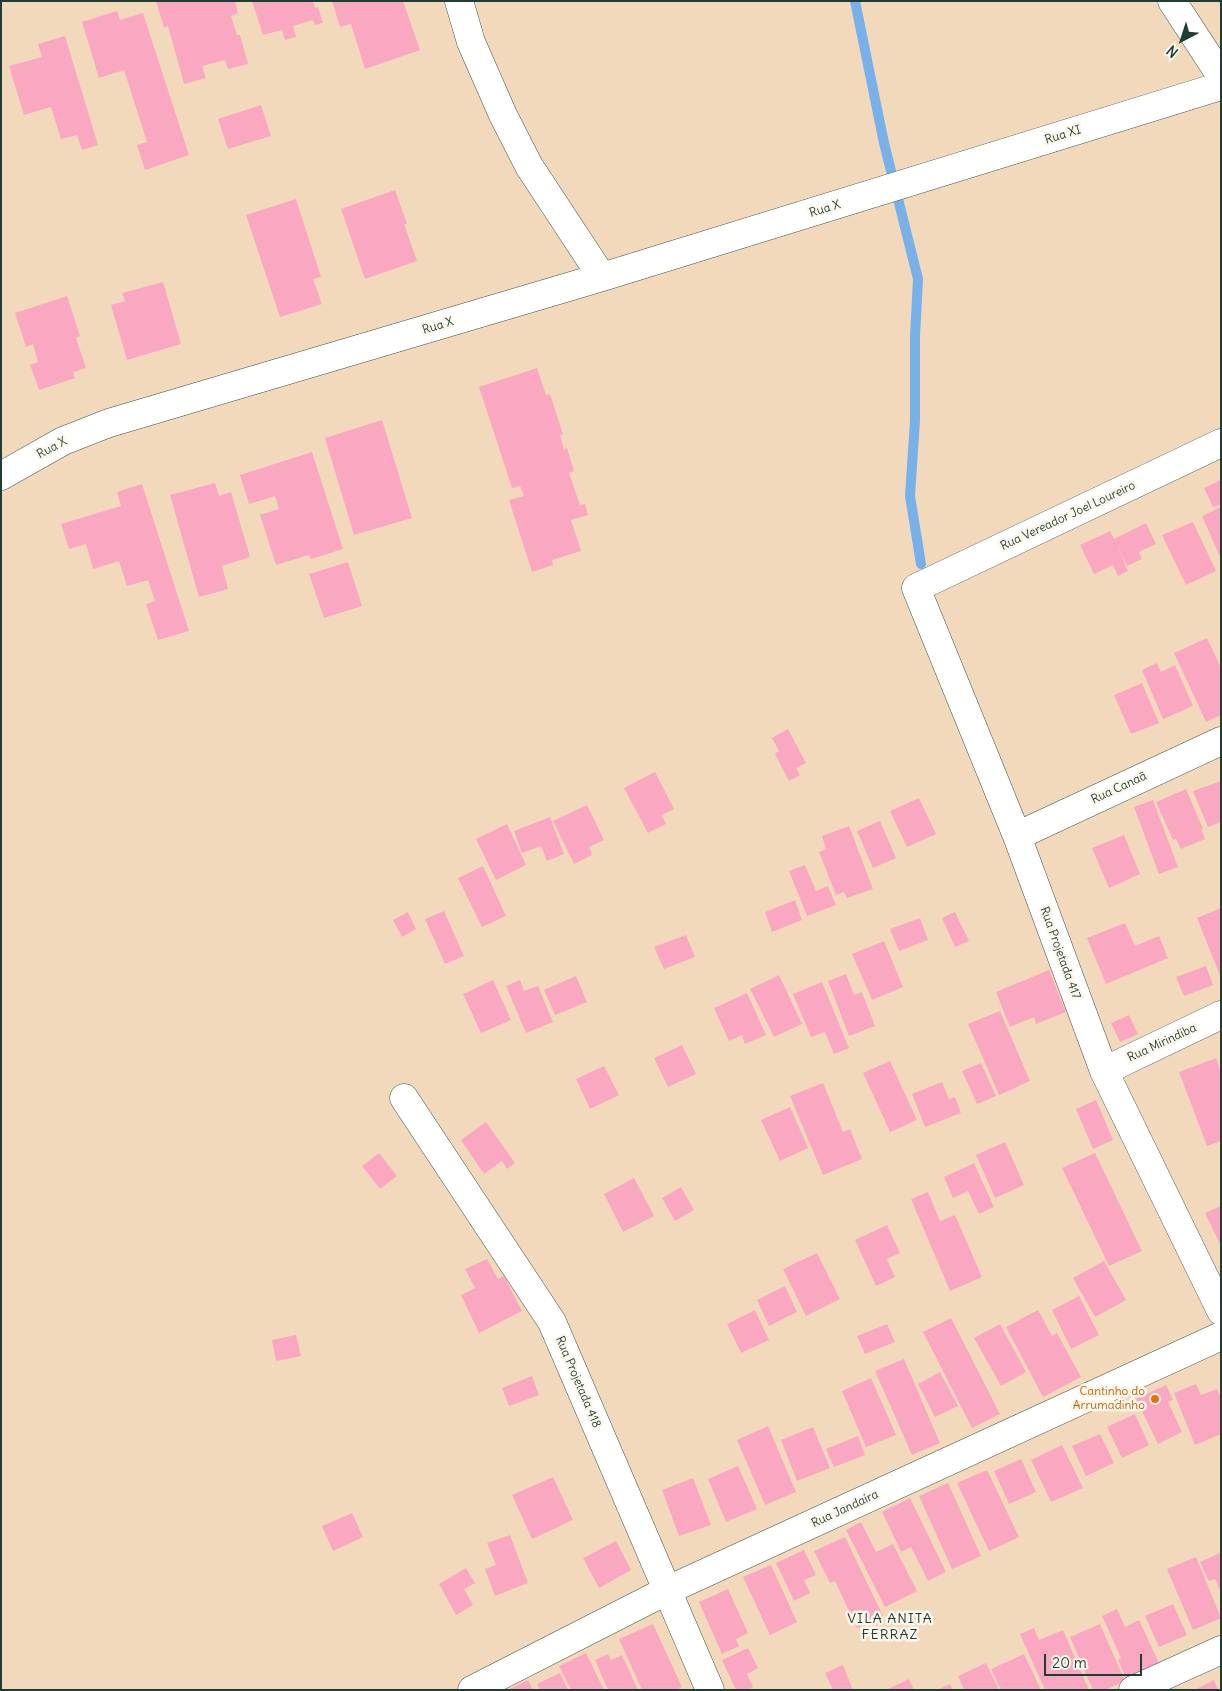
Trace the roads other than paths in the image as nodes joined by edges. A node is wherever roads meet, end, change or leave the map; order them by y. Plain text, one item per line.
1 (459, 1) edge
2 (1172, 1) edge
3 (1221, 76) edge
4 (1221, 86) edge
5 (893, 188) joint
6 (602, 277) junction
7 (1221, 443) edge
8 (1, 476) edge
9 (916, 588) joint
10 (1221, 741) edge
11 (1017, 836) junction
12 (1221, 1016) edge
13 (1104, 1070) junction
14 (404, 1098) dead end
15 (1221, 1311) edge
16 (1221, 1336) edge
17 (668, 1590) junction
18 (1221, 1650) edge
19 (472, 1690) edge
20 (710, 1690) edge
21 (1133, 1690) edge

1 - 6 street
2 - 3 street
4 - 5 street, Rua XI
5 - 6 street, Rua X
6 - 8 street, Rua X
7 - 9 street, Rua Vereador Joel Loureiro
9 - 11 street, Rua Projetada 417
10 - 11 street, Rua Canaã
11 - 13 street, Rua Projetada 417
12 - 13 street, Rua Mirindiba
13 - 15 street, Rua Projetada 417
14 - 17 street, Rua Projetada 418
16 - 17 street, Rua Jandaíra
17 - 19 street, Rua Jandaíra
17 - 20 street, Rua Projetada 418
18 - 21 street

